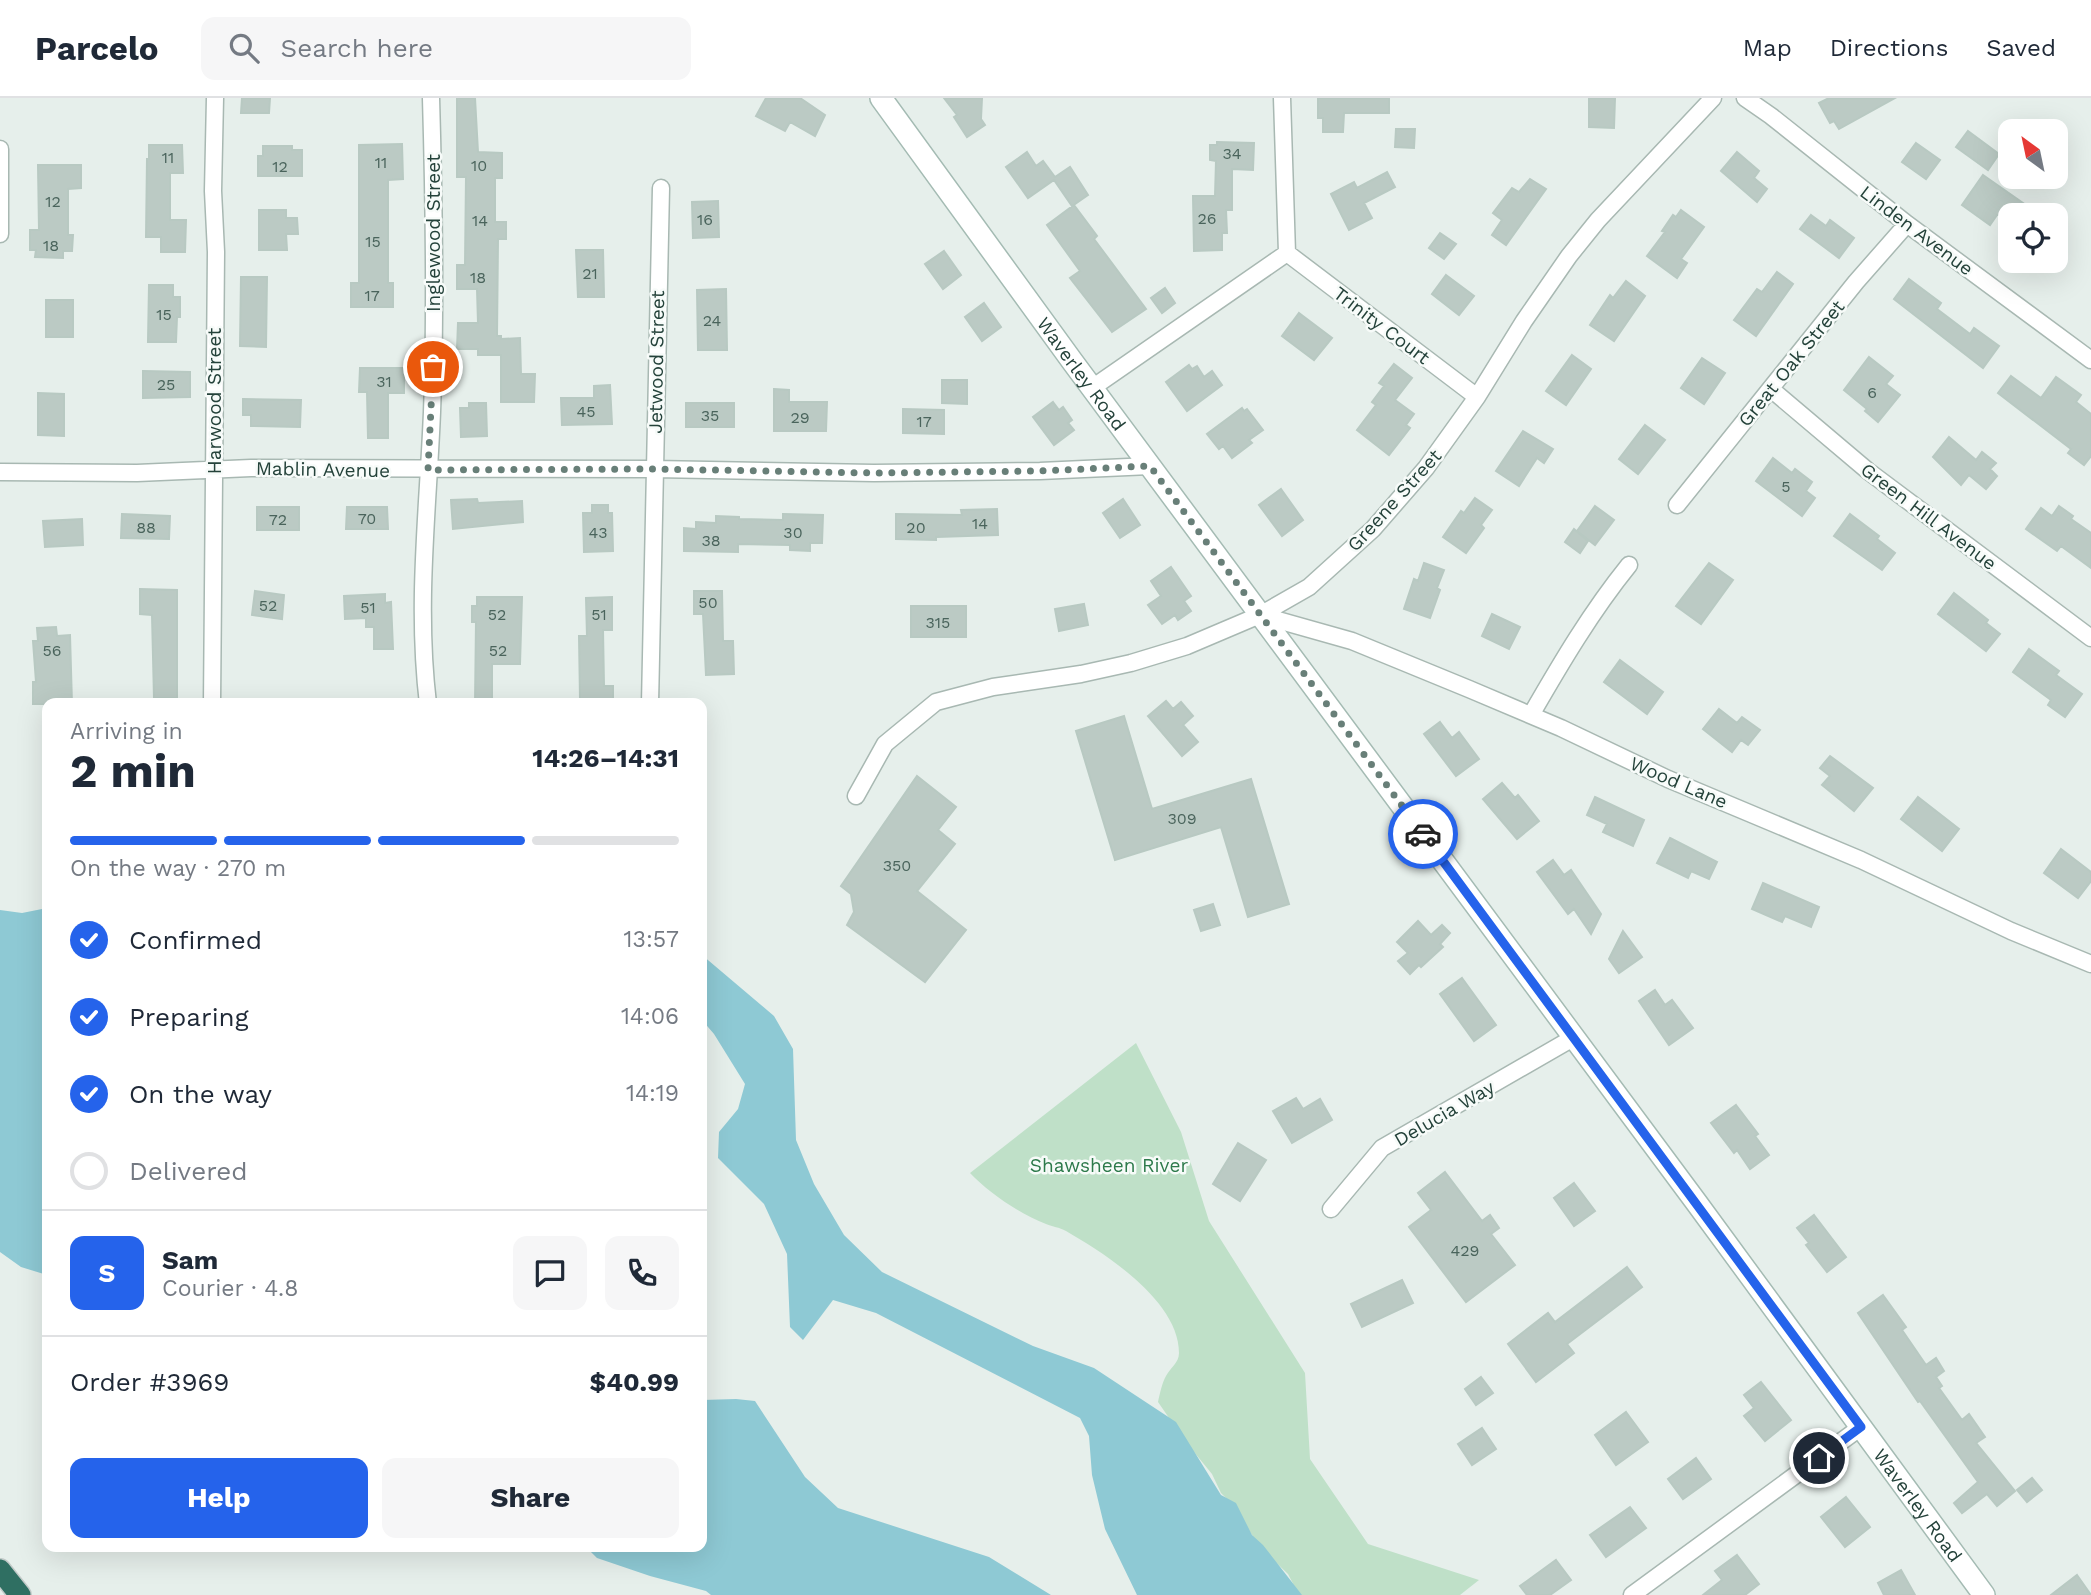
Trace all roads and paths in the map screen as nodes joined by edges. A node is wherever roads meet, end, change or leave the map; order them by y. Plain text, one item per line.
1 (215, 98) edge
2 (431, 98) edge
3 (881, 98) edge
4 (1282, 98) edge
5 (1713, 98) edge
6 (1745, 98) edge
7 (0, 149) edge
8 (662, 188) dead end
9 (1907, 224) junction
10 (0, 234) edge
11 (1287, 253) junction
12 (2091, 360) edge
13 (1092, 388) junction
14 (1771, 389) junction
15 (1477, 397) junction
16 (1150, 466) junction
17 (214, 468) junction
18 (654, 469) junction
19 (428, 470) junction
20 (0, 472) edge
21 (1677, 505) dead end
22 (1629, 565) dead end
23 (1260, 615) junction
24 (2091, 638) edge
25 (212, 698) edge
26 (428, 698) edge
27 (650, 698) edge
28 (1531, 715) junction
29 (856, 796) dead end
30 (2091, 964) edge
31 (1573, 1038) junction
32 (1331, 1209) dead end
33 (1861, 1427) junction
34 (0, 1570) edge
35 (20, 1595) edge
36 (1632, 1595) edge
37 (1984, 1595) edge

1 - 17 street, Harwood Street
2 - 19 street, Inglewood Street
3 - 13 main road, Waverley Road
4 - 11 street
5 - 15 street, Greene Street
6 - 9 street, Linden Avenue
7 - 10 street
8 - 18 street, Jetwood Street
9 - 12 street, Linden Avenue
9 - 14 street, Great Oak Street
11 - 13 street
11 - 15 street, Trinity Court
13 - 16 main road, Waverley Road
14 - 21 street, Great Oak Street
14 - 24 street, Green Hill Avenue
15 - 23 street, Greene Street
16 - 18 street, Mablin Avenue
16 - 23 main road, Waverley Road
17 - 19 street, Mablin Avenue
17 - 20 street, Mablin Avenue
17 - 25 street, Harwood Street
18 - 19 street, Mablin Avenue
18 - 27 street, Jetwood Street
19 - 26 street, Inglewood Street
22 - 28 street
23 - 28 street, Wood Lane
23 - 29 street, Greene Street
23 - 31 main road, Waverley Road
28 - 30 street, Wood Lane
31 - 32 street, Delucia Way
31 - 33 main road, Waverley Road
33 - 36 street
33 - 37 main road, Waverley Road
34 - 35 highway

